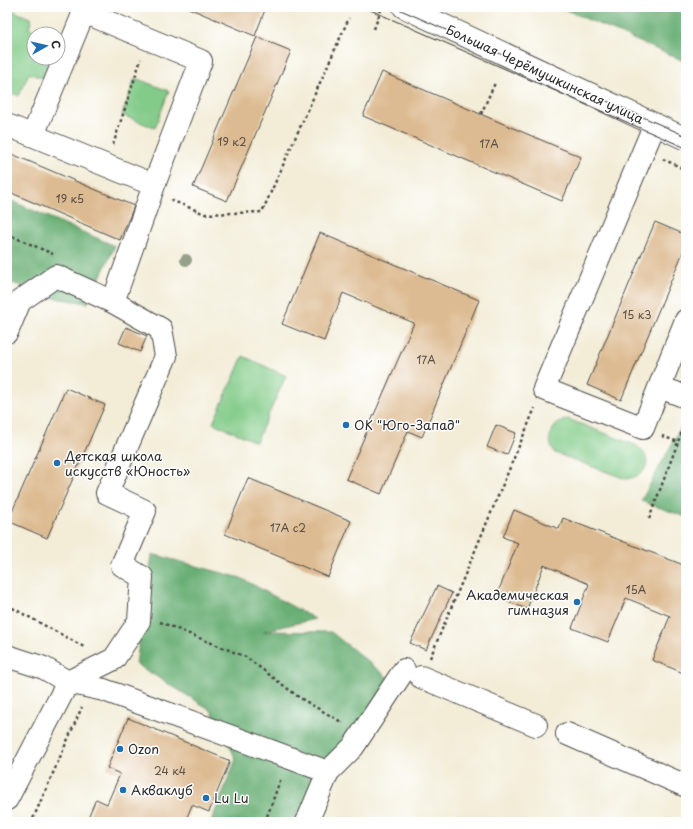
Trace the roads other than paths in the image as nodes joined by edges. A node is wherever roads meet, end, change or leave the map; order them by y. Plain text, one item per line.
1 (404, 7) edge
2 (82, 10) edge
3 (7, 125) edge
4 (654, 126) junction
5 (33, 135) junction
6 (686, 140) edge
7 (161, 191) junction
8 (113, 302) junction
9 (686, 320) edge
10 (7, 332) edge
11 (660, 387) junction
12 (686, 397) edge
13 (7, 656) edge
14 (68, 682) junction
15 (536, 725) dead end
16 (567, 734) dead end
17 (328, 772) junction
18 (686, 786) edge
19 (7, 798) edge
20 (307, 822) edge

1 - 4 main road, Большая Черёмушкинская улица
2 - 5 main road
2 - 7 main road
3 - 5 main road
4 - 6 main road, Большая Черёмушкинская улица
4 - 11 main road
5 - 7 main road
7 - 8 main road
8 - 10 main road
8 - 14 main road
9 - 11 main road
11 - 12 main road
13 - 14 main road
14 - 17 main road
14 - 19 main road
15 - 17 main road
16 - 18 main road
17 - 20 main road

